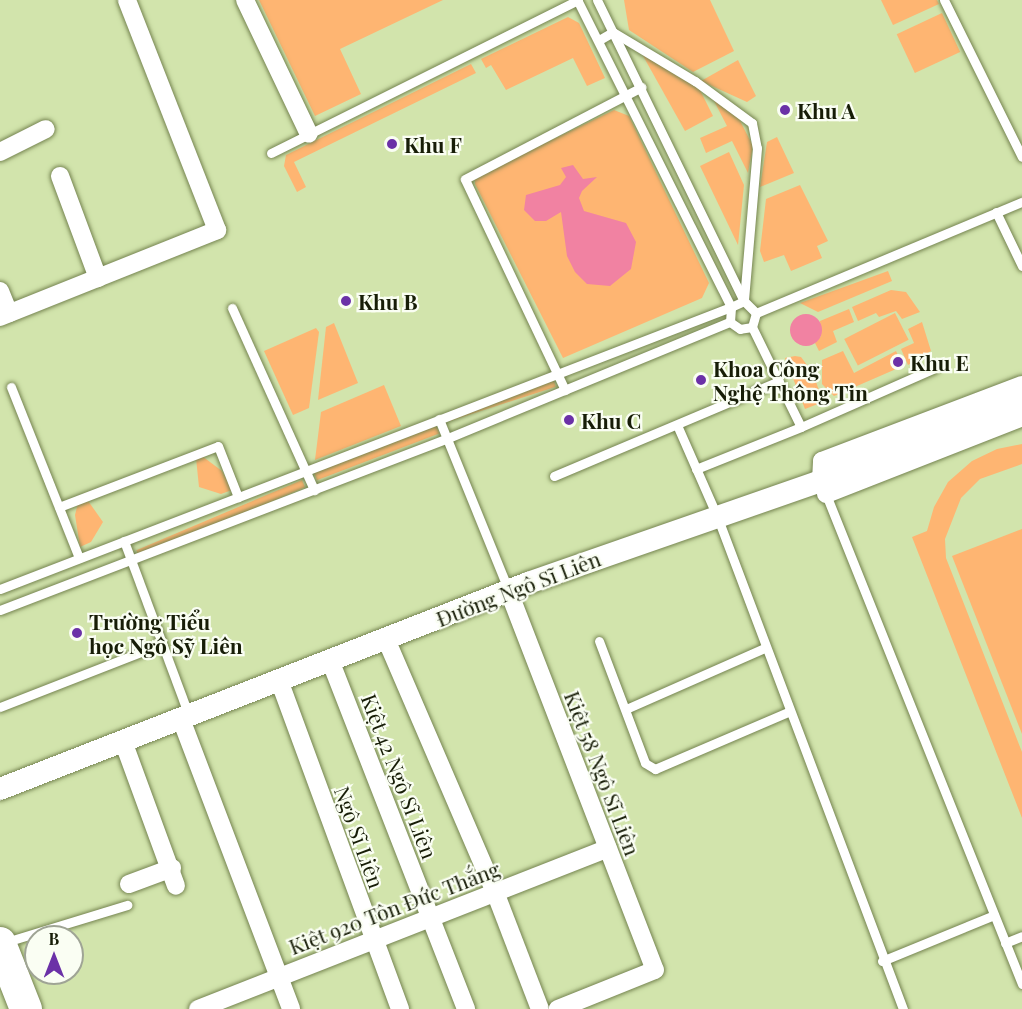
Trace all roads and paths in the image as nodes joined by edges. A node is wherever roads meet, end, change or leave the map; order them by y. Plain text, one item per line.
1 (127, 0) edge
2 (245, 0) edge
3 (577, 0) edge
4 (597, 0) edge
5 (944, 0) edge
6 (613, 32) junction
7 (599, 40) junction
8 (642, 87) junction
9 (625, 95) junction
10 (46, 129) dead end
11 (309, 134) junction
12 (0, 152) edge
13 (271, 153) dead end
14 (1022, 157) edge
15 (60, 176) dead end
16 (1022, 202) edge
17 (996, 212) junction
18 (1022, 266) edge
19 (98, 278) junction
20 (0, 291) edge
21 (744, 301) junction
22 (731, 307) junction
23 (232, 308) dead end
24 (756, 313) junction
25 (4, 315) edge
26 (730, 322) junction
27 (752, 327) junction
28 (935, 368) dead end
29 (558, 374) junction
30 (779, 381) junction
31 (1022, 385) edge
32 (11, 387) dead end
33 (565, 390) junction
34 (1022, 402) edge
35 (1022, 417) edge
36 (439, 419) junction
37 (677, 425) junction
38 (801, 427) junction
39 (448, 438) junction
40 (696, 469) junction
41 (307, 470) junction
42 (554, 476) dead end
43 (828, 484) junction
44 (314, 490) junction
45 (238, 497) junction
46 (59, 507) junction
47 (717, 516) junction
48 (124, 541) junction
49 (79, 558) junction
50 (133, 560) junction
51 (0, 589) edge
52 (509, 592) junction
53 (0, 610) edge
54 (386, 639) junction
55 (599, 641) dead end
56 (162, 644) junction
57 (764, 648) junction
58 (330, 660) junction
59 (279, 680) junction
60 (0, 707) edge
61 (626, 709) junction
62 (788, 712) junction
63 (185, 717) junction
64 (123, 741) junction
65 (0, 789) edge
66 (608, 848) junction
67 (129, 884) dead end
68 (495, 892) junction
69 (127, 905) dead end
70 (994, 915) junction
71 (431, 917) junction
72 (1022, 936) edge
73 (373, 939) junction
74 (1005, 943) junction
75 (0, 944) edge
76 (882, 961) junction
77 (279, 976) junction
78 (1022, 984) edge
79 (26, 1009) edge
80 (198, 1009) edge
81 (291, 1009) edge
82 (400, 1009) edge
83 (466, 1009) edge
84 (540, 1009) edge
85 (558, 1009) edge
86 (903, 1009) edge

1 - 19 street
2 - 11 street
3 - 7 lane
3 - 11 lane
4 - 6 lane
5 - 14 lane
6 - 7 lane
6 - 8 lane
6 - 21 lane
7 - 9 lane
8 - 9 lane
8 - 21 lane
9 - 22 lane
9 - 29 lane
10 - 12 street
11 - 13 lane
15 - 19 street
16 - 17 lane
17 - 18 lane
17 - 24 lane
19 - 25 street
20 - 25 street
21 - 22 lane
21 - 24 lane
22 - 26 lane
22 - 29 lane
23 - 41 lane
24 - 27 lane
26 - 27 lane
26 - 33 lane
27 - 30 lane
28 - 38 lane
29 - 33 lane
29 - 36 lane
30 - 37 lane
30 - 38 lane
31 - 43 street
32 - 46 lane
33 - 39 lane
34 - 43 street, Đường Ngô Sĩ Liên
35 - 43 street
36 - 39 lane
36 - 41 lane
37 - 40 lane
37 - 42 lane
38 - 40 lane
39 - 44 lane
39 - 52 lane
40 - 47 lane
41 - 44 lane
41 - 45 lane
43 - 47 street, Đường Ngô Sĩ Liên
43 - 70 lane
44 - 50 lane
45 - 46 lane
45 - 48 lane
46 - 49 lane
47 - 52 street, Đường Ngô Sĩ Liên
47 - 57 lane
48 - 49 lane
48 - 50 lane
49 - 51 lane
50 - 53 lane
50 - 56 lane
52 - 54 street, Đường Ngô Sĩ Liên
52 - 66 street, Kiệt 58 Ngô Sĩ Liên
54 - 58 street, Đường Ngô Sĩ Liên
54 - 68 street
55 - 61 lane
56 - 60 lane
56 - 63 lane
57 - 61 lane
57 - 62 lane
58 - 59 street, Đường Ngô Sĩ Liên
58 - 71 street, Kiệt 42 Ngô Sĩ Liên
59 - 63 street, Đường Ngô Sĩ Liên
59 - 73 street, Ngô Sĩ Liên
61 - 62 lane
62 - 76 lane
63 - 64 street, Đường Ngô Sĩ Liên
63 - 77 street
64 - 65 street, Đường Ngô Sĩ Liên
64 - 67 street
66 - 68 street, Kiệt 920 Tôn Đức Thắng
66 - 85 street, Kiệt 58 Ngô Sĩ Liên
68 - 71 street, Kiệt 920 Tôn Đức Thắng
68 - 84 street
69 - 75 lane
70 - 74 lane
70 - 76 lane
71 - 73 street, Kiệt 920 Tôn Đức Thắng
71 - 83 street, Kiệt 42 Ngô Sĩ Liên
72 - 74 lane
73 - 77 street, Kiệt 920 Tôn Đức Thắng
73 - 82 street, Ngô Sĩ Liên
74 - 78 lane
75 - 79 highway
76 - 86 lane
77 - 80 street, Kiệt 920 Tôn Đức Thắng
77 - 81 street

